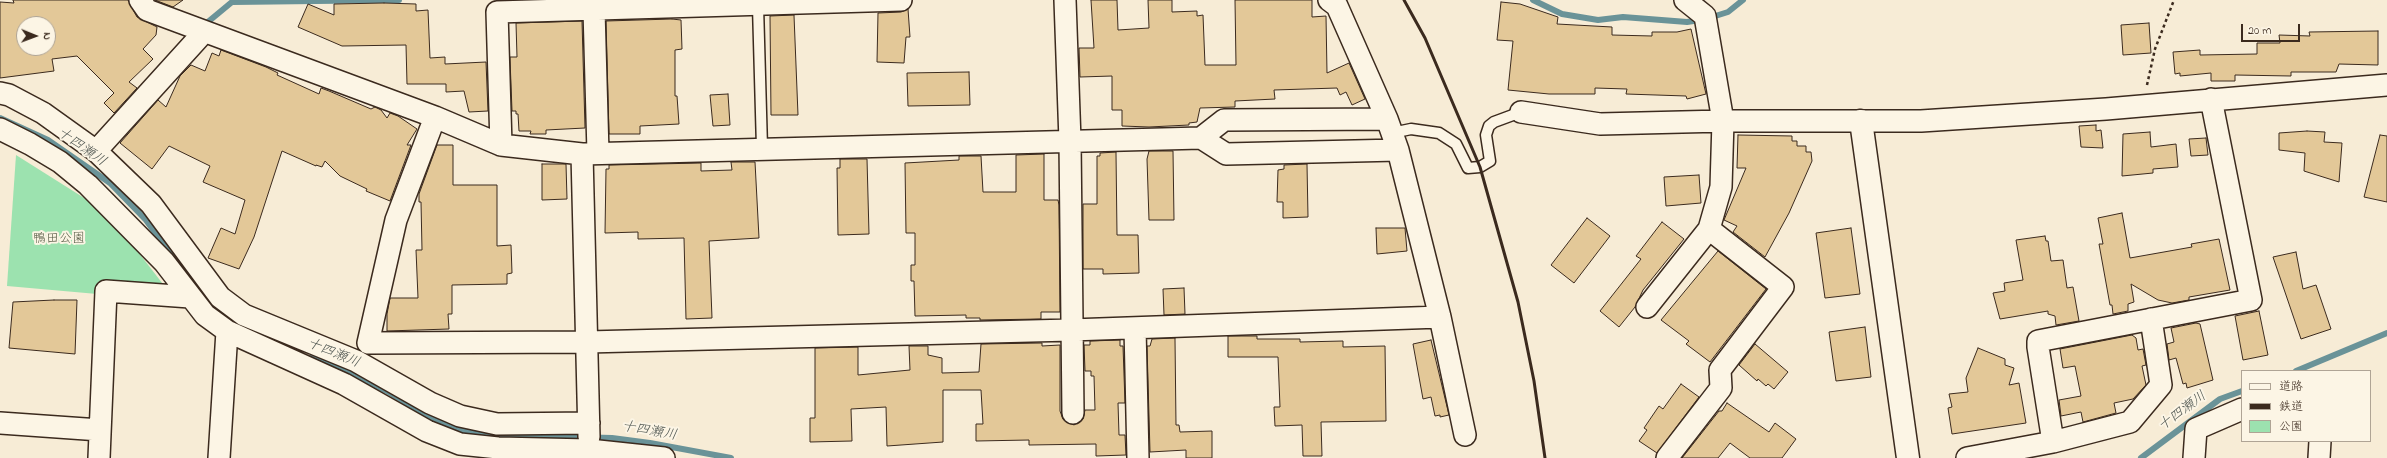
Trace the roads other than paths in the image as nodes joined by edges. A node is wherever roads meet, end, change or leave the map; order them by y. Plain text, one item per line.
1 (140, 0) edge
2 (901, 0) edge
3 (1065, 0) edge
4 (1329, 0) edge
5 (1685, 0) edge
6 (496, 6) edge
7 (758, 6) junction
8 (594, 10) junction
9 (204, 32) junction
10 (2387, 85) edge
11 (0, 93) edge
12 (2211, 99) junction
13 (1521, 112) joint
14 (435, 117) junction
15 (1723, 121) junction
16 (1861, 121) junction
17 (0, 129) edge
18 (1393, 134) junction
19 (1201, 138) junction
20 (1070, 141) junction
21 (501, 145) junction
22 (762, 148) junction
23 (96, 151) junction
24 (590, 153) junction
25 (140, 214) junction
26 (1709, 229) junction
27 (190, 297) junction
28 (1647, 307) dead end
29 (1440, 317) junction
30 (2151, 319) junction
31 (1135, 328) junction
32 (1071, 330) junction
33 (226, 331) junction
34 (587, 342) junction
35 (2241, 409) edge
36 (1073, 413) dead end
37 (0, 423) edge
38 (590, 423) junction
39 (100, 430) junction
40 (1465, 435) dead end
41 (2053, 442) junction
42 (2320, 442) edge
43 (589, 454) edge
44 (99, 458) edge
45 (219, 458) edge
46 (664, 458) edge
47 (1138, 458) edge
48 (1667, 458) edge
49 (1908, 458) edge
50 (1967, 458) edge
51 (2194, 458) edge
52 (2319, 458) edge

1 - 9 street
2 - 7 street
3 - 20 street
4 - 18 street
5 - 15 street
6 - 8 street
6 - 21 street
7 - 8 street
7 - 22 lane
8 - 24 street
9 - 14 street
9 - 23 street
10 - 12 street
11 - 23 street
12 - 16 street
12 - 30 street
13 - 15 street
13 - 18 lane
14 - 21 street
14 - 34 street
15 - 16 street
15 - 26 street
16 - 49 street
17 - 25 street
18 - 19 street
18 - 19 street
18 - 29 street
19 - 20 street
20 - 22 street
20 - 32 street
21 - 24 street
22 - 24 street
23 - 25 street
24 - 34 street
25 - 27 street
25 - 38 street
26 - 28 street
26 - 48 street
27 - 33 street
27 - 39 street
29 - 31 street
29 - 40 street
30 - 41 street
30 - 41 street
31 - 32 street
31 - 47 street
32 - 34 street
32 - 36 street
33 - 43 street
33 - 45 street
34 - 38 street
35 - 51 street
37 - 39 street
38 - 43 street
39 - 44 street
41 - 50 street
42 - 52 street
43 - 46 street

